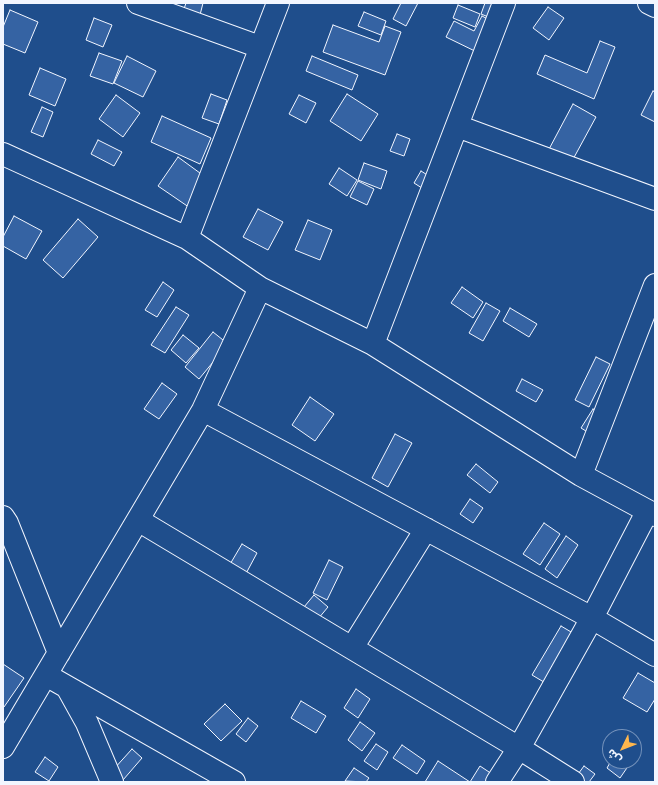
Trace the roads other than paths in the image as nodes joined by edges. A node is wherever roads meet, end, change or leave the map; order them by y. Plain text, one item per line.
1 (138, 3) edge
2 (278, 3) edge
3 (504, 3) edge
4 (649, 3) edge
5 (655, 6) edge
6 (260, 47) junction
7 (457, 126) junction
8 (3, 154) edge
9 (655, 199) edge
10 (187, 238) junction
11 (655, 285) edge
12 (260, 288) junction
13 (373, 344) junction
14 (203, 410) junction
15 (581, 475) junction
16 (651, 514) edge
17 (3, 517) edge
18 (138, 520) junction
19 (426, 529) junction
20 (592, 618) junction
21 (352, 648) junction
22 (59, 653) junction
23 (655, 655) edge
24 (46, 675) junction
25 (67, 687) junction
26 (3, 747) edge
27 (519, 748) junction
28 (112, 782) edge
29 (234, 782) edge
30 (497, 782) edge
31 (573, 782) edge

1 - 6 street
2 - 6 street
3 - 7 street
4 - 5 street
6 - 10 street
7 - 9 street
7 - 13 street
8 - 10 street
10 - 12 street
11 - 15 street
12 - 13 street
12 - 14 street
13 - 15 street
14 - 18 street
14 - 19 street
15 - 16 street
16 - 20 street
17 - 22 street
18 - 21 street
18 - 22 street
19 - 20 street
19 - 21 street
20 - 23 street
20 - 27 street
21 - 27 street
22 - 24 street
24 - 25 street
24 - 26 street
25 - 28 street
25 - 29 street
27 - 30 street
27 - 31 street

